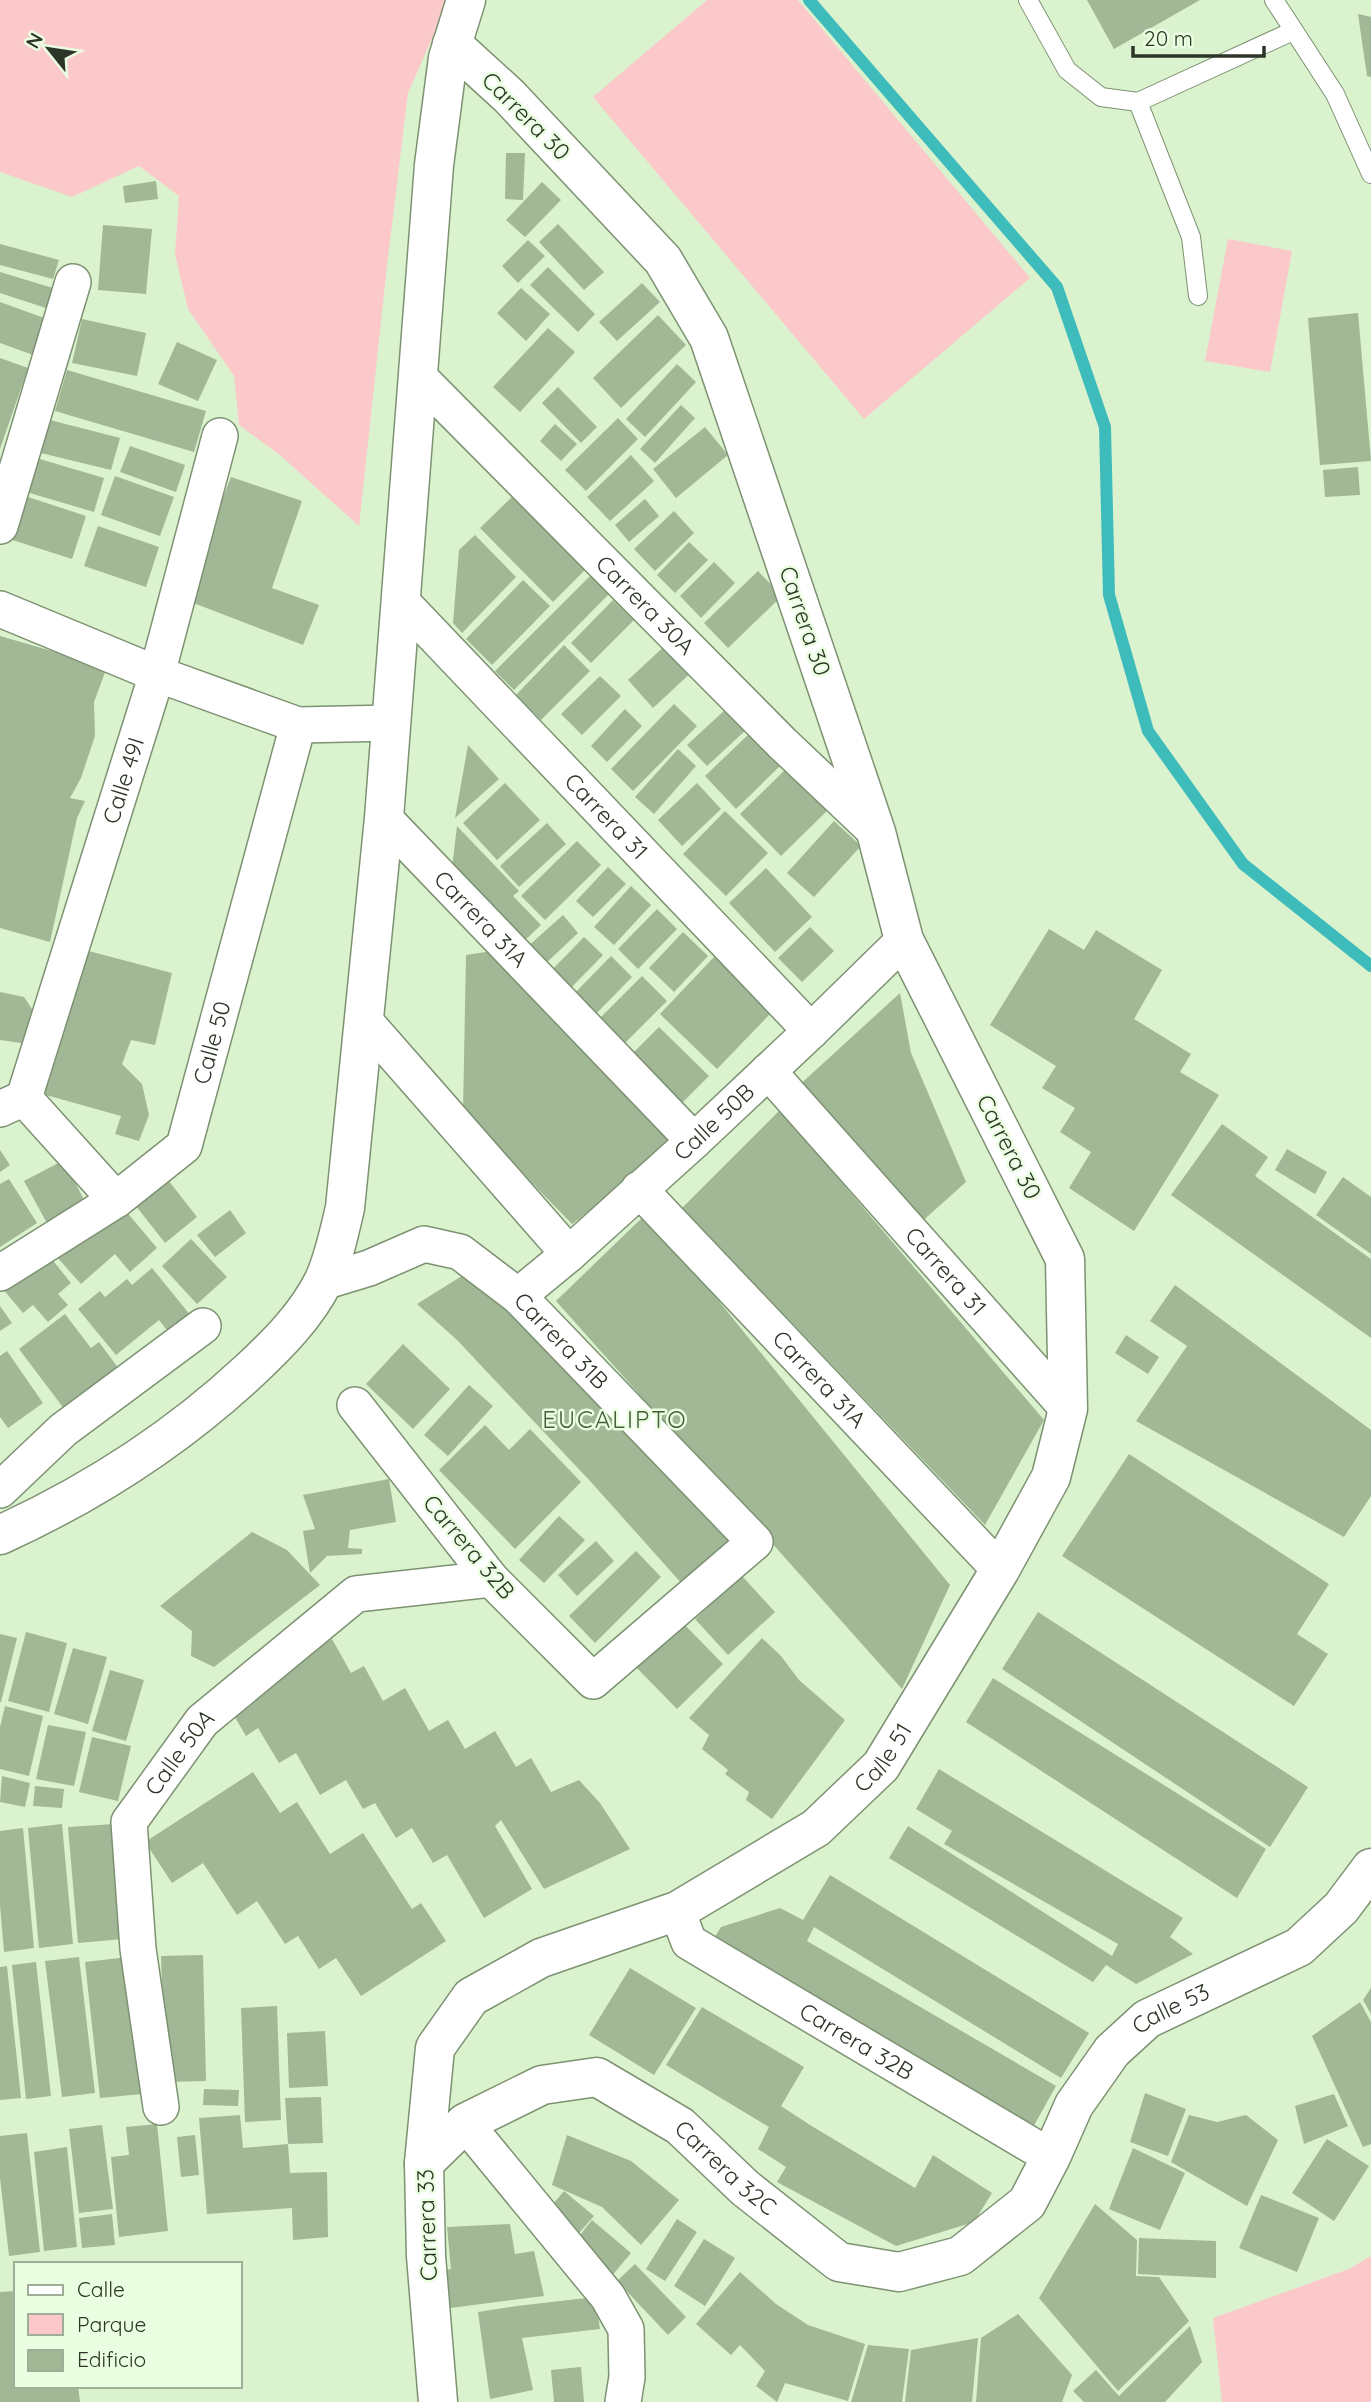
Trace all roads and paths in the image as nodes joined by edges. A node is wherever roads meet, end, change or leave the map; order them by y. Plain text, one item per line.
1 (466, 0) edge
2 (1028, 0) edge
3 (1275, 0) edge
4 (1293, 31) junction
5 (452, 44) junction
6 (1138, 102) junction
7 (1371, 174) edge
8 (73, 282) dead end
9 (1198, 296) dead end
10 (417, 375) junction
11 (220, 436) dead end
12 (0, 526) edge
13 (402, 602) junction
14 (0, 609) edge
15 (157, 674) junction
16 (392, 723) junction
17 (298, 725) junction
18 (384, 818) junction
19 (876, 831) junction
20 (904, 940) junction
21 (363, 1019) junction
22 (811, 1031) junction
23 (768, 1070) junction
24 (12, 1103) edge
25 (694, 1141) junction
26 (639, 1189) junction
27 (116, 1200) junction
28 (569, 1254) junction
29 (1065, 1259) joint
30 (0, 1273) edge
31 (323, 1282) junction
32 (518, 1296) junction
33 (203, 1326) dead end
34 (355, 1405) dead end
35 (1068, 1409) junction
36 (0, 1490) edge
37 (0, 1535) edge
38 (1000, 1570) junction
39 (491, 1579) junction
40 (593, 1681) joint
41 (1371, 1868) edge
42 (677, 1911) junction
43 (435, 2048) joint
44 (161, 2107) dead end
45 (465, 2123) junction
46 (1051, 2157) junction
47 (424, 2163) junction
48 (1027, 2203) joint
49 (438, 2402) edge
50 (623, 2402) edge

1 - 5 street
2 - 6 lane
3 - 4 lane
4 - 6 lane
4 - 7 lane
5 - 10 street
5 - 19 street, Carrera 30
6 - 9 lane
8 - 12 street
10 - 13 street
10 - 19 street, Carrera 30A
11 - 15 street, Calle 49I
13 - 16 street
13 - 22 street, Carrera 31
14 - 15 street
15 - 17 street
15 - 24 street, Calle 49I
16 - 17 street
16 - 18 street
17 - 27 street, Calle 50
18 - 21 street
18 - 25 street, Carrera 31A
19 - 20 street, Carrera 30
20 - 22 street, Calle 50B
20 - 29 street, Carrera 30
21 - 28 street
21 - 31 street
22 - 23 street, Calle 50B
23 - 25 street, Calle 50B
23 - 35 street, Carrera 31
24 - 27 street
25 - 26 street, Calle 50B
26 - 28 street, Calle 50B
26 - 38 street, Carrera 31A
27 - 30 street, Calle 50
28 - 32 street, Calle 50B
29 - 35 street, Calle 51
31 - 32 street, Carrera 31B
31 - 37 street
32 - 40 street, Carrera 31B
33 - 36 street
34 - 39 street, Carrera 32B
35 - 38 street, Calle 51
38 - 42 street, Calle 51
39 - 40 street, Carrera 32B
39 - 44 street, Calle 50A
41 - 46 street, Calle 53
42 - 43 street, Calle 51
42 - 46 street, Carrera 32B
43 - 47 street, Carrera 33
45 - 47 street, Carrera 32C
45 - 48 street, Carrera 32C
45 - 50 street
46 - 48 street, Calle 53
47 - 49 street, Carrera 33

